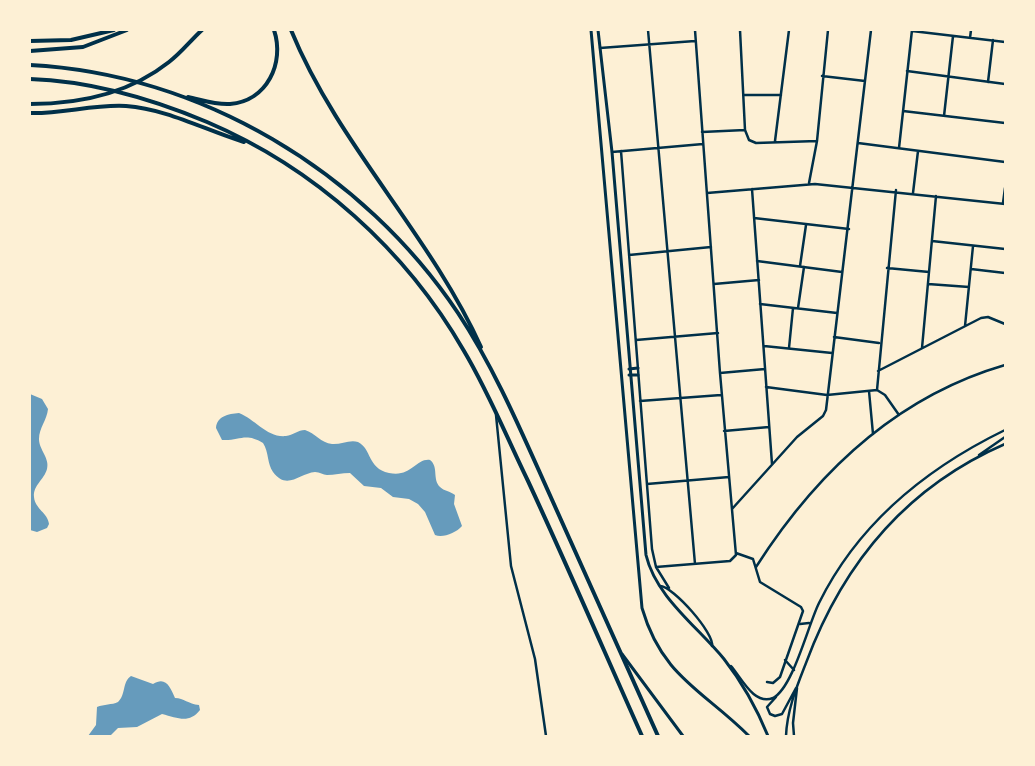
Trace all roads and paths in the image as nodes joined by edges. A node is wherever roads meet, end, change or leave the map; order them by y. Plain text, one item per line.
1 (114, 30) edge
2 (127, 30) edge
3 (274, 30) edge
4 (291, 30) edge
5 (591, 30) edge
6 (598, 30) edge
7 (648, 30) edge
8 (695, 30) edge
9 (740, 30) edge
10 (789, 30) edge
11 (828, 30) edge
12 (871, 30) edge
13 (912, 30) edge
14 (971, 30) edge
15 (200, 31) edge
16 (954, 36) junction
17 (970, 38) junction
18 (695, 40) junction
19 (993, 40) junction
20 (30, 42) edge
21 (1005, 42) edge
22 (649, 44) junction
23 (600, 48) junction
24 (30, 51) edge
25 (30, 65) edge
26 (907, 71) junction
27 (822, 76) junction
28 (949, 77) junction
29 (30, 79) edge
30 (865, 81) junction
31 (988, 82) junction
32 (1005, 84) edge
33 (178, 95) junction
34 (744, 95) junction
35 (781, 95) junction
36 (30, 104) edge
37 (903, 111) junction
38 (30, 113) edge
39 (944, 116) junction
40 (1005, 123) edge
41 (745, 130) junction
42 (702, 132) junction
43 (816, 141) junction
44 (775, 142) junction
45 (858, 143) junction
46 (703, 144) junction
47 (254, 145) junction
48 (659, 148) junction
49 (899, 148) junction
50 (621, 151) junction
51 (918, 151) junction
52 (612, 152) junction
53 (1005, 162) edge
54 (809, 183) junction
55 (853, 186) junction
56 (1005, 188) edge
57 (752, 189) junction
58 (896, 190) junction
59 (913, 192) junction
60 (707, 193) junction
61 (936, 196) junction
62 (1004, 204) edge
63 (754, 218) junction
64 (806, 225) junction
65 (849, 229) junction
66 (932, 241) junction
67 (973, 246) junction
68 (711, 247) junction
69 (1005, 249) edge
70 (668, 252) junction
71 (629, 255) junction
72 (757, 261) junction
73 (802, 267) junction
74 (887, 268) junction
75 (971, 269) junction
76 (843, 272) junction
77 (929, 272) junction
78 (1005, 273) edge
79 (759, 280) junction
80 (714, 284) junction
81 (928, 284) junction
82 (969, 287) junction
83 (760, 304) junction
84 (794, 308) junction
85 (798, 308) junction
86 (837, 313) junction
87 (1005, 324) edge
88 (965, 326) junction
89 (718, 333) junction
90 (674, 336) junction
91 (834, 337) junction
92 (636, 340) junction
93 (880, 343) junction
94 (764, 346) junction
95 (789, 348) junction
96 (922, 348) junction
97 (832, 353) junction
98 (489, 365) junction
99 (1005, 365) edge
100 (638, 368) junction
101 (629, 369) junction
102 (765, 369) junction
103 (878, 371) junction
104 (720, 373) junction
105 (629, 375) junction
106 (638, 375) junction
107 (766, 387) junction
108 (877, 390) junction
109 (869, 391) junction
110 (721, 395) junction
111 (827, 395) junction
112 (680, 398) junction
113 (640, 401) junction
114 (496, 414) junction
115 (900, 415) junction
116 (769, 427) junction
117 (724, 430) junction
118 (1005, 430) edge
119 (873, 434) junction
120 (1005, 438) edge
121 (1005, 444) edge
122 (976, 458) junction
123 (772, 464) junction
124 (729, 477) junction
125 (688, 480) junction
126 (647, 484) junction
127 (732, 509) junction
128 (736, 553) junction
129 (695, 564) junction
130 (656, 567) junction
131 (756, 567) junction
132 (659, 586) junction
133 (669, 588) junction
134 (810, 623) junction
135 (800, 624) junction
136 (712, 646) junction
137 (620, 652) junction
138 (725, 660) junction
139 (786, 660) junction
140 (794, 670) junction
141 (767, 682) dead end
142 (796, 687) junction
143 (779, 694) junction
144 (546, 736) edge
145 (642, 736) edge
146 (658, 736) edge
147 (683, 736) edge
148 (749, 736) edge
149 (768, 736) edge
150 (786, 736) edge
151 (794, 736) edge

1 - 20 highway
2 - 24 highway
3 - 33 highway
4 - 98 highway
5 - 148 main road
6 - 23 main road
7 - 22 street
8 - 18 street
9 - 34 street
10 - 35 street
11 - 27 street
12 - 30 street
13 - 16 street
13 - 26 street
14 - 17 street
15 - 36 highway
16 - 17 street
16 - 28 street
17 - 19 street
18 - 22 street
18 - 42 street
19 - 21 street
19 - 31 street
22 - 23 street
22 - 48 street
23 - 52 main road
25 - 33 highway
26 - 28 street
26 - 37 street
27 - 30 street
27 - 43 street
28 - 31 street
28 - 39 street
29 - 47 highway
30 - 45 street
31 - 32 street
33 - 98 highway
34 - 35 street
34 - 41 street
35 - 44 street
37 - 39 street
37 - 49 street
38 - 47 highway
39 - 40 street
41 - 42 street
41 - 44 street
42 - 46 street
43 - 44 street
43 - 54 street
45 - 49 street
45 - 55 street
46 - 48 street
46 - 60 street
47 - 114 highway
48 - 50 street
48 - 70 street
49 - 51 street
50 - 52 street
50 - 71 street
51 - 53 street
51 - 59 street
52 - 101 main road
54 - 55 street
54 - 57 street
55 - 58 street
55 - 65 street
56 - 62 street
57 - 60 street
57 - 63 street
58 - 59 street
58 - 74 street
59 - 61 street
60 - 68 street
61 - 62 street
61 - 66 street
63 - 64 street
63 - 72 street
64 - 65 street
64 - 73 street
65 - 76 street
66 - 67 street
66 - 77 street
67 - 69 street
67 - 75 street
68 - 70 street
68 - 80 street
70 - 71 street
70 - 90 street
71 - 92 street
72 - 73 street
72 - 79 street
73 - 76 street
73 - 85 street
74 - 77 street
74 - 93 street
75 - 78 street
75 - 82 street
76 - 86 street
77 - 81 street
79 - 80 street
79 - 83 street
80 - 89 street
81 - 82 street
81 - 96 street
82 - 88 street
83 - 84 street
83 - 94 street
84 - 85 street
84 - 95 street
85 - 86 street
86 - 91 street
87 - 88 street
88 - 96 street
89 - 90 street
89 - 104 street
90 - 92 street
90 - 112 street
91 - 93 street
91 - 97 street
92 - 100 street
93 - 103 street
94 - 95 street
94 - 102 street
95 - 97 street
96 - 103 street
97 - 111 street
98 - 137 highway
99 - 115 street
100 - 101 main road
100 - 106 street
101 - 105 main road
102 - 104 street
102 - 107 street
103 - 108 street
104 - 110 street
105 - 106 main road
105 - 132 main road
106 - 113 street
107 - 111 street
107 - 116 street
108 - 109 street
108 - 115 street
109 - 111 street
109 - 119 street
110 - 112 street
110 - 117 street
111 - 123 street
112 - 113 street
112 - 125 street
113 - 126 street
114 - 144 street
114 - 145 highway
115 - 119 street
116 - 117 street
116 - 123 street
117 - 124 street
118 - 134 street
119 - 131 street
120 - 122 street
121 - 122 street
122 - 142 street
123 - 127 street
124 - 125 street
124 - 127 street
125 - 126 street
125 - 129 street
126 - 130 street
127 - 128 street
128 - 129 street
128 - 131 street
129 - 130 street
130 - 133 street
131 - 135 street
132 - 133 street
132 - 136 main road
133 - 136 street
134 - 135 street
134 - 140 street
135 - 139 street
136 - 138 main road
137 - 146 highway
137 - 147 main road
138 - 143 street
138 - 149 main road
139 - 140 street
139 - 141 street
140 - 143 street
142 - 143 street
142 - 150 street
142 - 151 street

